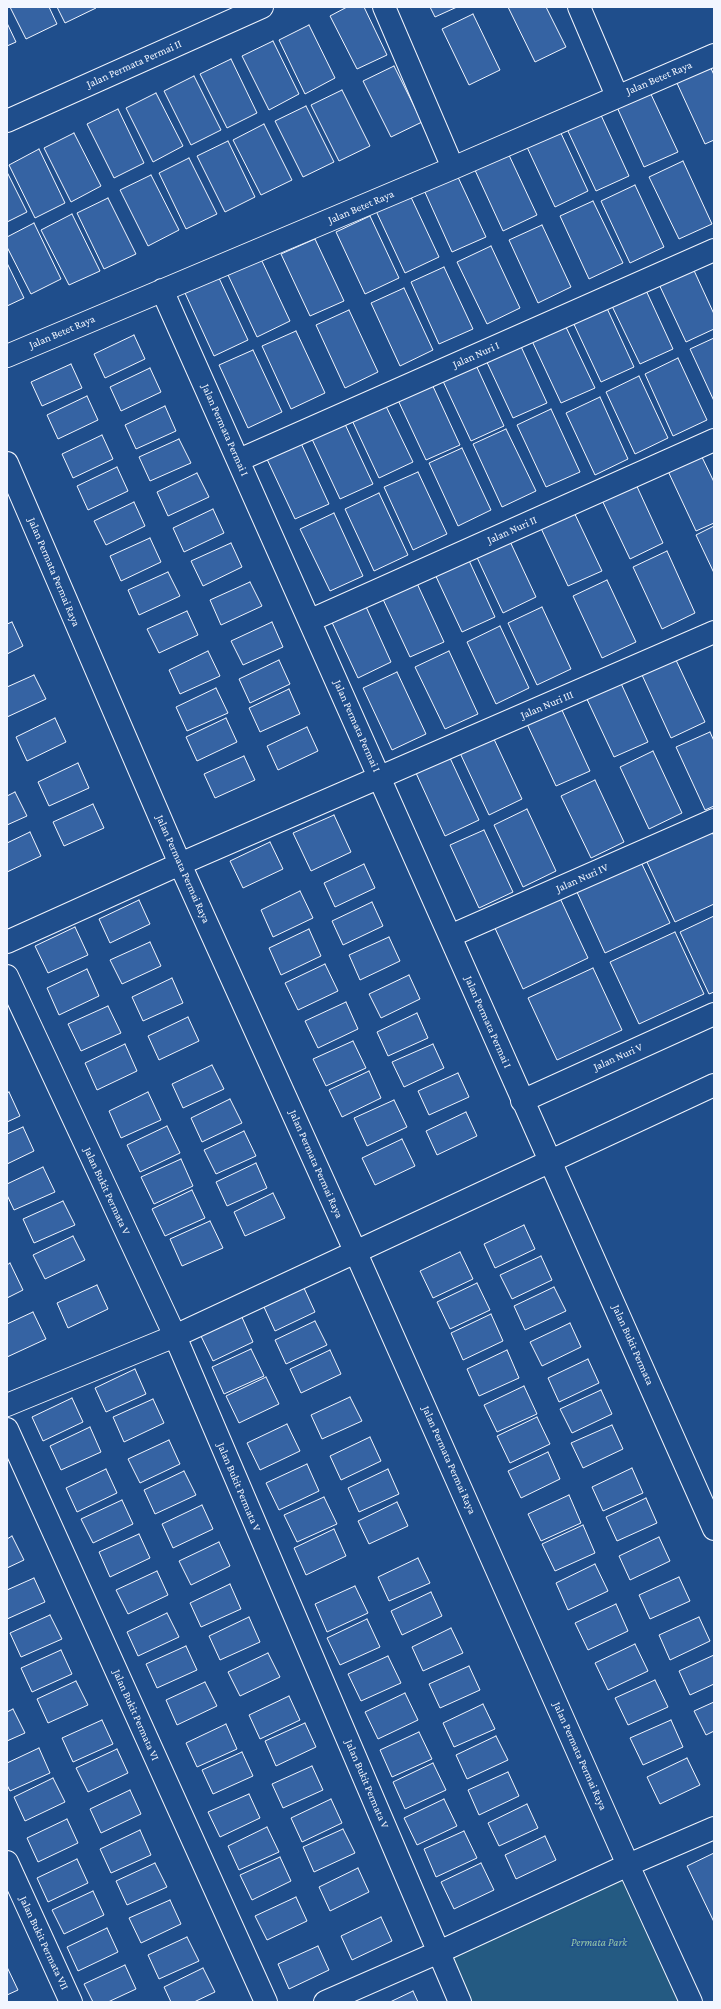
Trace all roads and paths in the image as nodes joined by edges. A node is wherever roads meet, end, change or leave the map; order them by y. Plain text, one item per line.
1 (262, 7) edge
2 (384, 7) edge
3 (579, 7) edge
4 (714, 55) edge
5 (616, 96) junction
6 (7, 121) edge
7 (453, 168) junction
8 (714, 250) edge
9 (162, 290) junction
10 (7, 356) edge
11 (714, 440) edge
12 (239, 460) junction
13 (7, 463) edge
14 (311, 620) junction
15 (714, 632) edge
16 (379, 777) junction
17 (714, 820) edge
18 (180, 864) junction
19 (450, 936) junction
20 (7, 942) edge
21 (7, 976) edge
22 (714, 1014) edge
23 (714, 1085) edge
24 (522, 1101) junction
25 (551, 1162) junction
26 (356, 1253) junction
27 (175, 1336) junction
28 (7, 1405) edge
29 (7, 1429) edge
30 (714, 1529) edge
31 (714, 1828) edge
32 (7, 1862) edge
33 (628, 1865) junction
34 (439, 1952) junction
35 (71, 2002) edge
36 (266, 2002) edge
37 (325, 2002) edge
38 (460, 2002) edge
39 (691, 2002) edge

1 - 6 street, Jalan Permata Permai II
2 - 7 street
3 - 5 street
4 - 5 street, Jalan Betet Raya
5 - 7 street, Jalan Betet Raya
7 - 9 street, Jalan Betet Raya
8 - 12 street, Jalan Nuri I
9 - 10 street, Jalan Betet Raya
9 - 12 street, Jalan Permata Permai I
11 - 14 street, Jalan Nuri II
12 - 14 street, Jalan Permata Permai I
13 - 18 street, Jalan Permata Permai Raya
14 - 16 street, Jalan Permata Permai I
15 - 16 street, Jalan Nuri III
16 - 18 street, Jalan Nuri III
16 - 19 street, Jalan Permata Permai I
17 - 19 street, Jalan Nuri IV
18 - 20 street, Jalan Nuri III
18 - 26 street, Jalan Permata Permai Raya
19 - 24 street, Jalan Permata Permai I
21 - 27 street, Jalan Bukit Permata V
22 - 24 street, Jalan Nuri V
23 - 25 street
24 - 25 street, Jalan Permata Permai I
25 - 26 street
25 - 30 street, Jalan Bukit Permata
26 - 27 street
26 - 33 street, Jalan Permata Permai Raya
27 - 28 street
27 - 34 street, Jalan Bukit Permata V
29 - 36 street, Jalan Bukit Permata VI
31 - 33 street
32 - 35 street, Jalan Bukit Permata VII
33 - 34 street
33 - 39 street, Jalan Permata Permai Raya
34 - 37 street
34 - 38 street, Jalan Bukit Permata V

